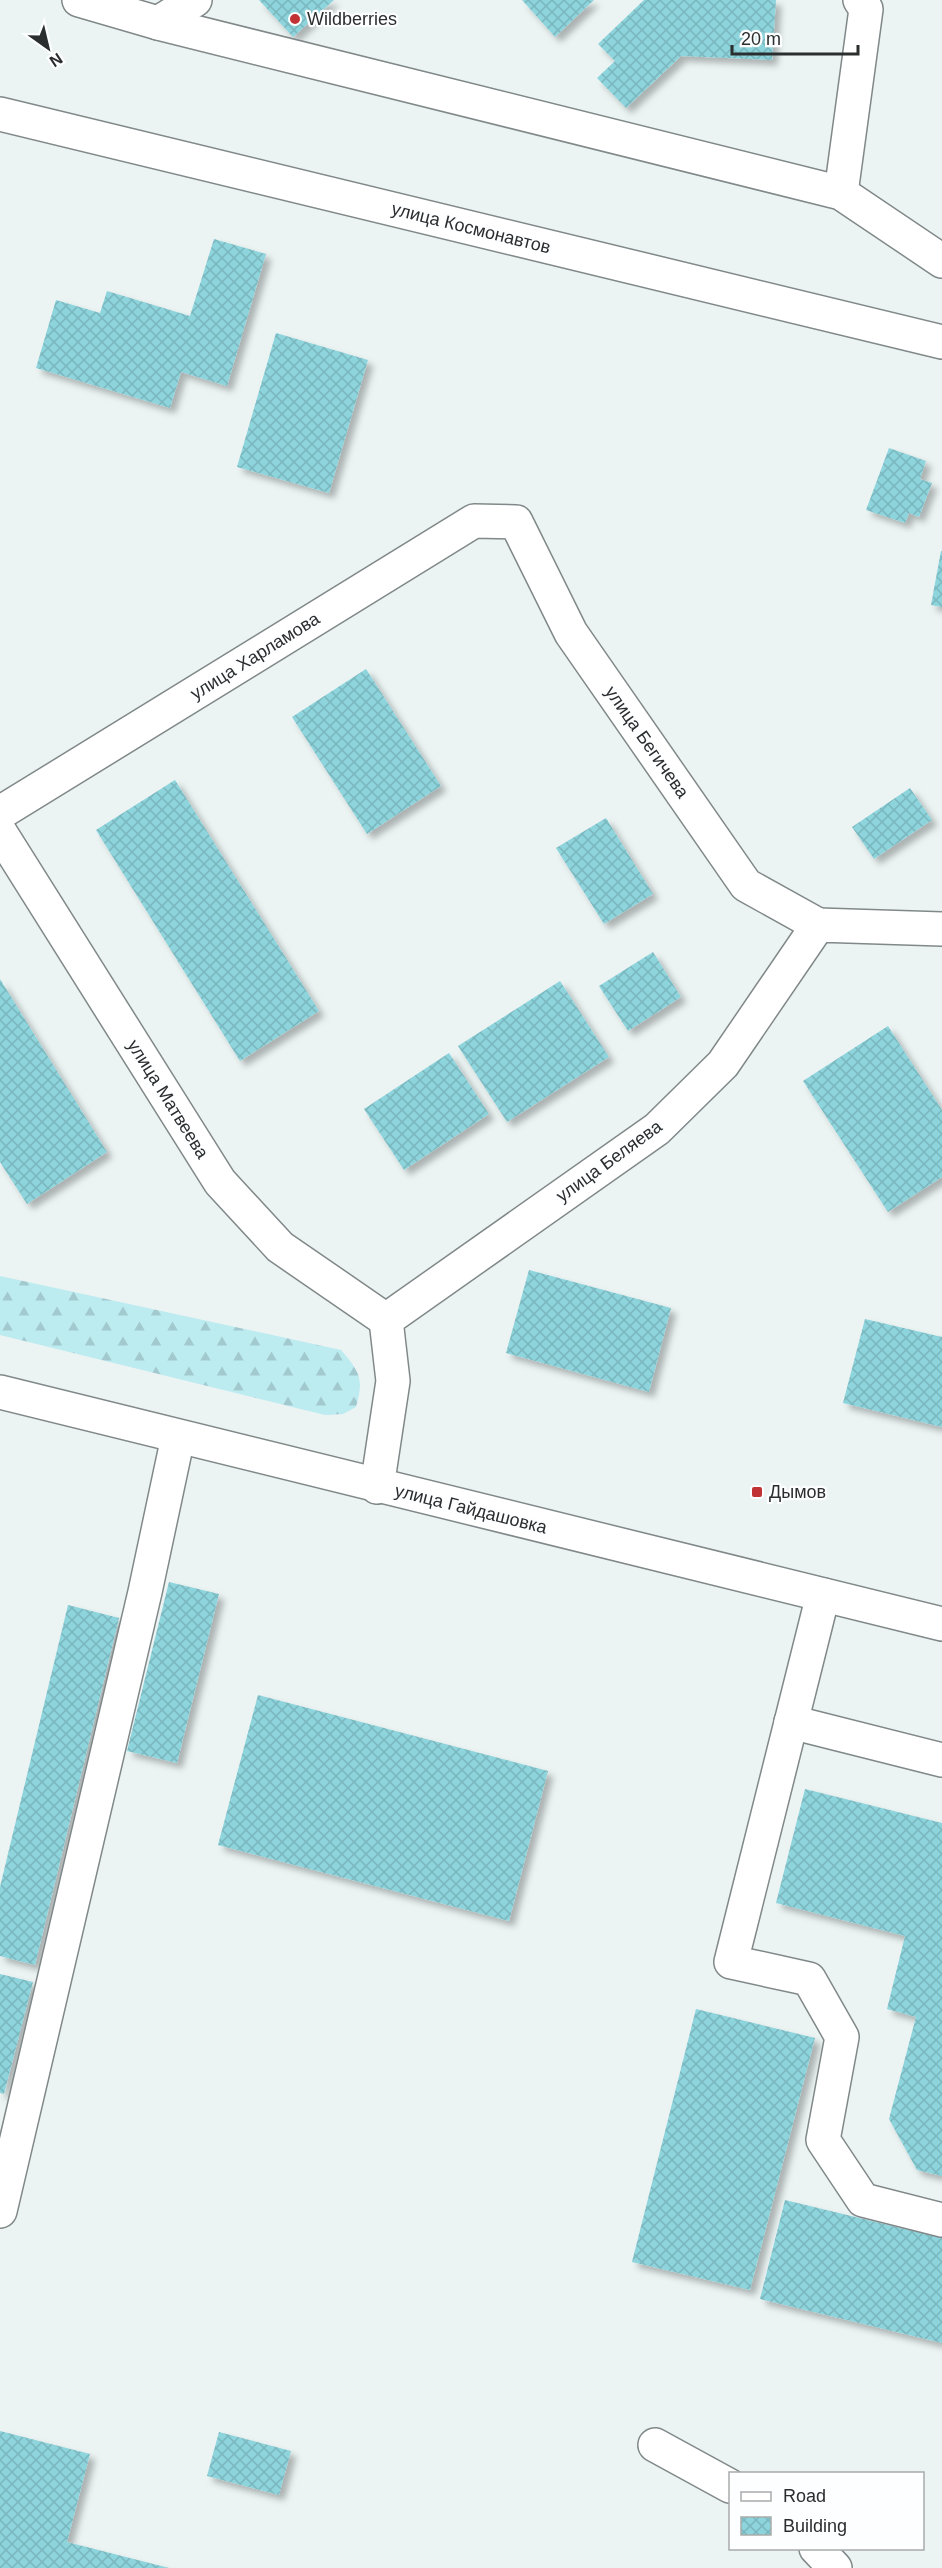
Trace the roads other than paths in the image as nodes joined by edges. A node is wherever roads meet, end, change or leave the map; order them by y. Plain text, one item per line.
1 (79, 0) edge
2 (195, 0) edge
3 (860, 0) edge
4 (158, 22) junction
5 (0, 114) edge
6 (841, 193) junction
7 (942, 261) edge
8 (942, 342) edge
9 (516, 522) joint
10 (0, 813) edge
11 (0, 832) edge
12 (818, 925) junction
13 (942, 929) edge
14 (386, 1320) junction
15 (0, 1392) edge
16 (178, 1437) junction
17 (377, 1487) junction
18 (824, 1595) junction
19 (942, 1624) edge
20 (791, 1722) junction
21 (942, 1760) edge
22 (0, 2211) edge
23 (942, 2220) edge
24 (655, 2445) dead end
25 (729, 2485) edge
26 (818, 2550) edge
27 (835, 2568) edge

1 - 4 street
2 - 4 street
3 - 6 street
4 - 6 street
5 - 8 street, улица Космонавтов
6 - 7 street
9 - 10 street, улица Харламова
9 - 12 street, улица Бегичева
11 - 14 street, улица Матвеева
12 - 13 street
12 - 14 street, улица Беляева
14 - 17 street
15 - 16 street, улица Гайдашовка
16 - 17 street, улица Гайдашовка
16 - 22 street
17 - 18 street, улица Гайдашовка
18 - 19 street, улица Гайдашовка
18 - 20 street
20 - 21 street
20 - 23 street
24 - 25 street
26 - 27 street

